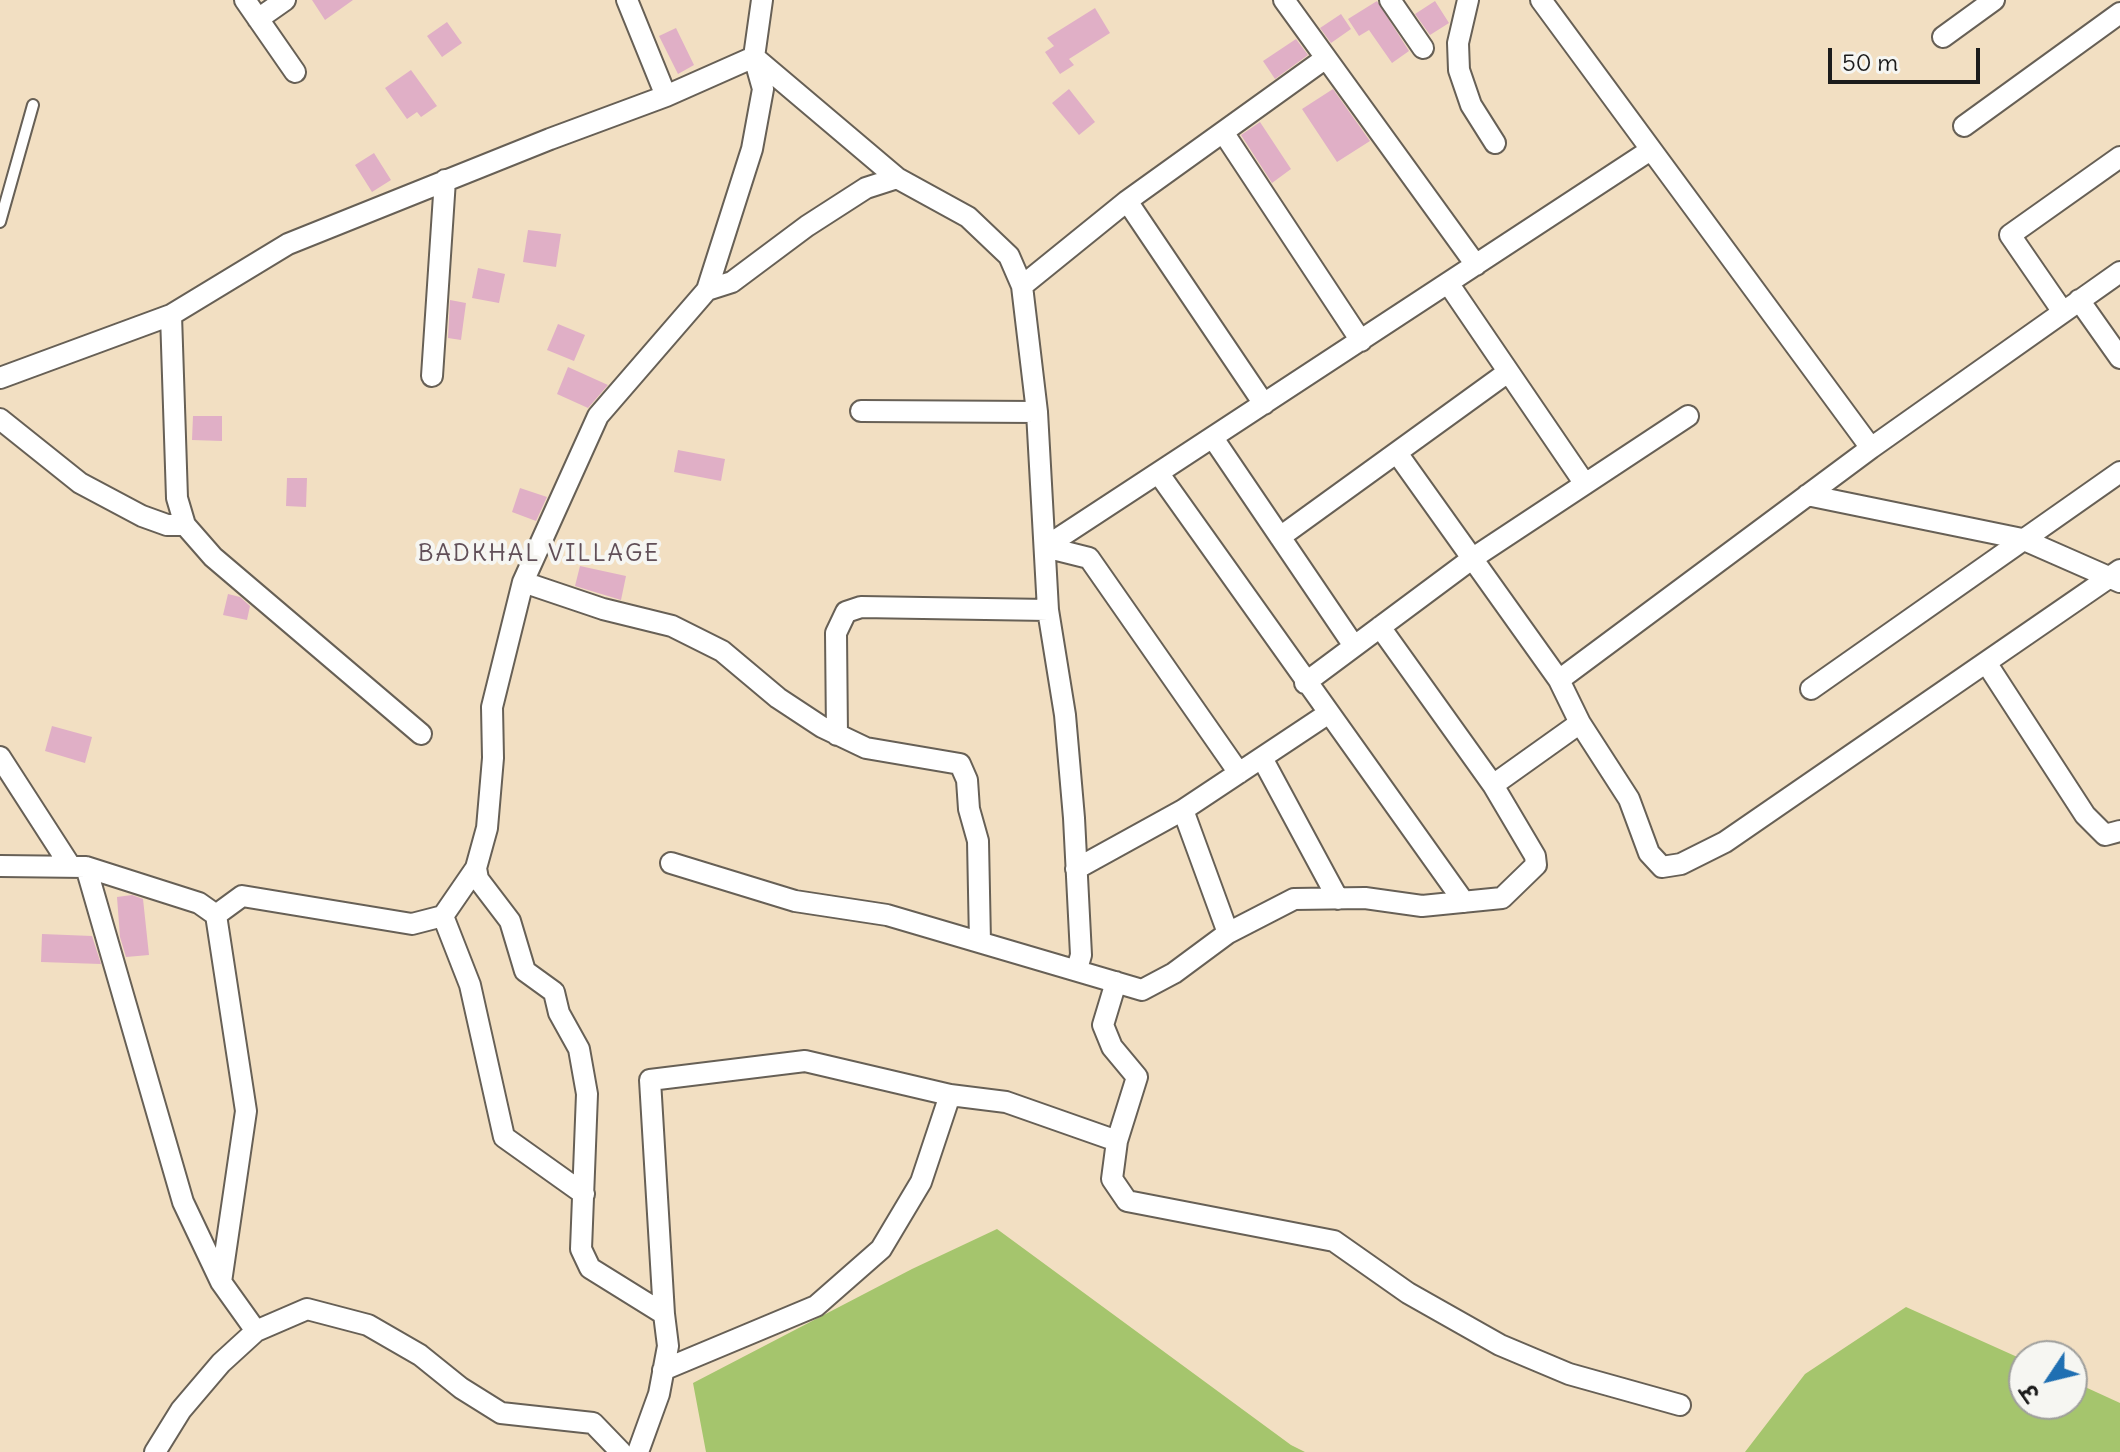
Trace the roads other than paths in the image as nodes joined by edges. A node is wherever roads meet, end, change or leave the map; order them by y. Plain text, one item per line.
1 (245, 0) edge
2 (285, 0) edge
3 (627, 0) edge
4 (762, 0) edge
5 (1284, 0) edge
6 (1390, 0) edge
7 (1468, 0) edge
8 (1541, 0) edge
9 (1994, 0) edge
10 (2120, 13) edge
11 (258, 19) junction
12 (1943, 37) dead end
13 (1423, 48) dead end
14 (754, 57) junction
15 (1326, 58) junction
16 (295, 72) dead end
17 (666, 96) junction
18 (33, 105) dead end
19 (1964, 126) dead end
20 (1223, 132) junction
21 (1495, 143) dead end
22 (1649, 151) junction
23 (2120, 157) edge
24 (897, 178) junction
25 (445, 180) junction
26 (1127, 201) junction
27 (0, 222) edge
28 (1476, 265) junction
29 (2120, 272) edge
30 (1448, 283) junction
31 (1022, 286) junction
32 (707, 290) junction
33 (2071, 306) junction
34 (171, 315) junction
35 (1361, 341) junction
36 (2120, 358) edge
37 (1508, 372) junction
38 (432, 376) dead end
39 (0, 378) edge
40 (1264, 404) junction
41 (861, 411) dead end
42 (1037, 412) junction
43 (1688, 416) dead end
44 (0, 419) edge
45 (1213, 438) junction
46 (1871, 448) junction
47 (1397, 453) junction
48 (2120, 472) edge
49 (1159, 474) junction
50 (1585, 484) junction
51 (1807, 495) junction
52 (185, 525) junction
53 (1280, 537) junction
54 (2022, 539) junction
55 (1045, 547) junction
56 (1473, 558) junction
57 (2116, 577) edge
58 (523, 582) junction
59 (1048, 610) junction
60 (1380, 627) junction
61 (1354, 646) junction
62 (1987, 664) junction
63 (1559, 680) junction
64 (1305, 683) junction
65 (1811, 689) dead end
66 (1329, 713) junction
67 (1580, 723) junction
68 (421, 734) dead end
69 (837, 735) junction
70 (0, 757) edge
71 (1262, 758) junction
72 (1239, 773) junction
73 (1493, 785) junction
74 (1183, 810) junction
75 (2120, 831) edge
76 (671, 863) dead end
77 (0, 866) edge
78 (78, 866) junction
79 (476, 868) junction
80 (1076, 869) junction
81 (1338, 899) junction
82 (1464, 902) junction
83 (216, 915) junction
84 (443, 916) junction
85 (1228, 933) junction
86 (980, 942) junction
87 (1077, 969) junction
88 (1116, 982) junction
89 (950, 1095) junction
90 (1117, 1141) junction
91 (584, 1194) junction
92 (221, 1282) junction
93 (664, 1314) junction
94 (256, 1331) junction
95 (663, 1370) junction
96 (1680, 1405) dead end
97 (155, 1452) edge
98 (621, 1452) edge
99 (638, 1452) edge

1 - 11 street
2 - 11 street
3 - 17 street
4 - 14 street
5 - 15 street
6 - 13 street
7 - 21 street
8 - 22 street
9 - 12 street
10 - 19 street
11 - 16 street
14 - 17 street
14 - 24 street
14 - 32 street
15 - 20 street
15 - 28 street
17 - 25 street
18 - 27 lane
20 - 26 street
20 - 35 street
22 - 28 street
22 - 46 street
23 - 33 street
24 - 31 street
24 - 32 street
25 - 34 street
25 - 38 street
26 - 31 street
26 - 40 street
28 - 30 street
29 - 33 street
30 - 35 street
30 - 37 street
31 - 42 street
32 - 58 street
33 - 36 street
33 - 46 street
34 - 39 street
34 - 52 street
35 - 40 street
37 - 47 street
37 - 50 street
40 - 45 street
41 - 42 street
42 - 55 street
43 - 50 street
44 - 52 street
45 - 49 street
45 - 53 street
46 - 51 street
47 - 53 street
47 - 56 street
48 - 54 street
49 - 55 street
49 - 64 street
50 - 56 street
51 - 54 street
51 - 63 street
52 - 68 street
53 - 61 street
54 - 57 street
54 - 65 street
55 - 59 street
55 - 72 street
56 - 60 street
56 - 63 street
57 - 62 street
58 - 69 street
58 - 79 street
59 - 69 street
59 - 80 street
60 - 61 street
60 - 73 street
61 - 64 street
62 - 67 street
62 - 75 street
63 - 67 street
64 - 66 street
66 - 71 street
66 - 82 street
67 - 73 street
69 - 86 street
70 - 78 street
71 - 72 street
71 - 81 street
72 - 74 street
73 - 82 street
74 - 80 street
74 - 85 street
76 - 86 street
77 - 78 street
78 - 83 street
78 - 92 street
79 - 84 street
79 - 91 street
80 - 87 street
81 - 82 street
81 - 85 street
83 - 84 street
83 - 92 street
84 - 91 street
85 - 88 street
86 - 87 street
87 - 88 street
88 - 90 street
89 - 90 street
89 - 93 street
89 - 95 street
90 - 96 street
91 - 93 street
92 - 94 street
93 - 95 street
94 - 97 street
94 - 98 street
95 - 99 street

